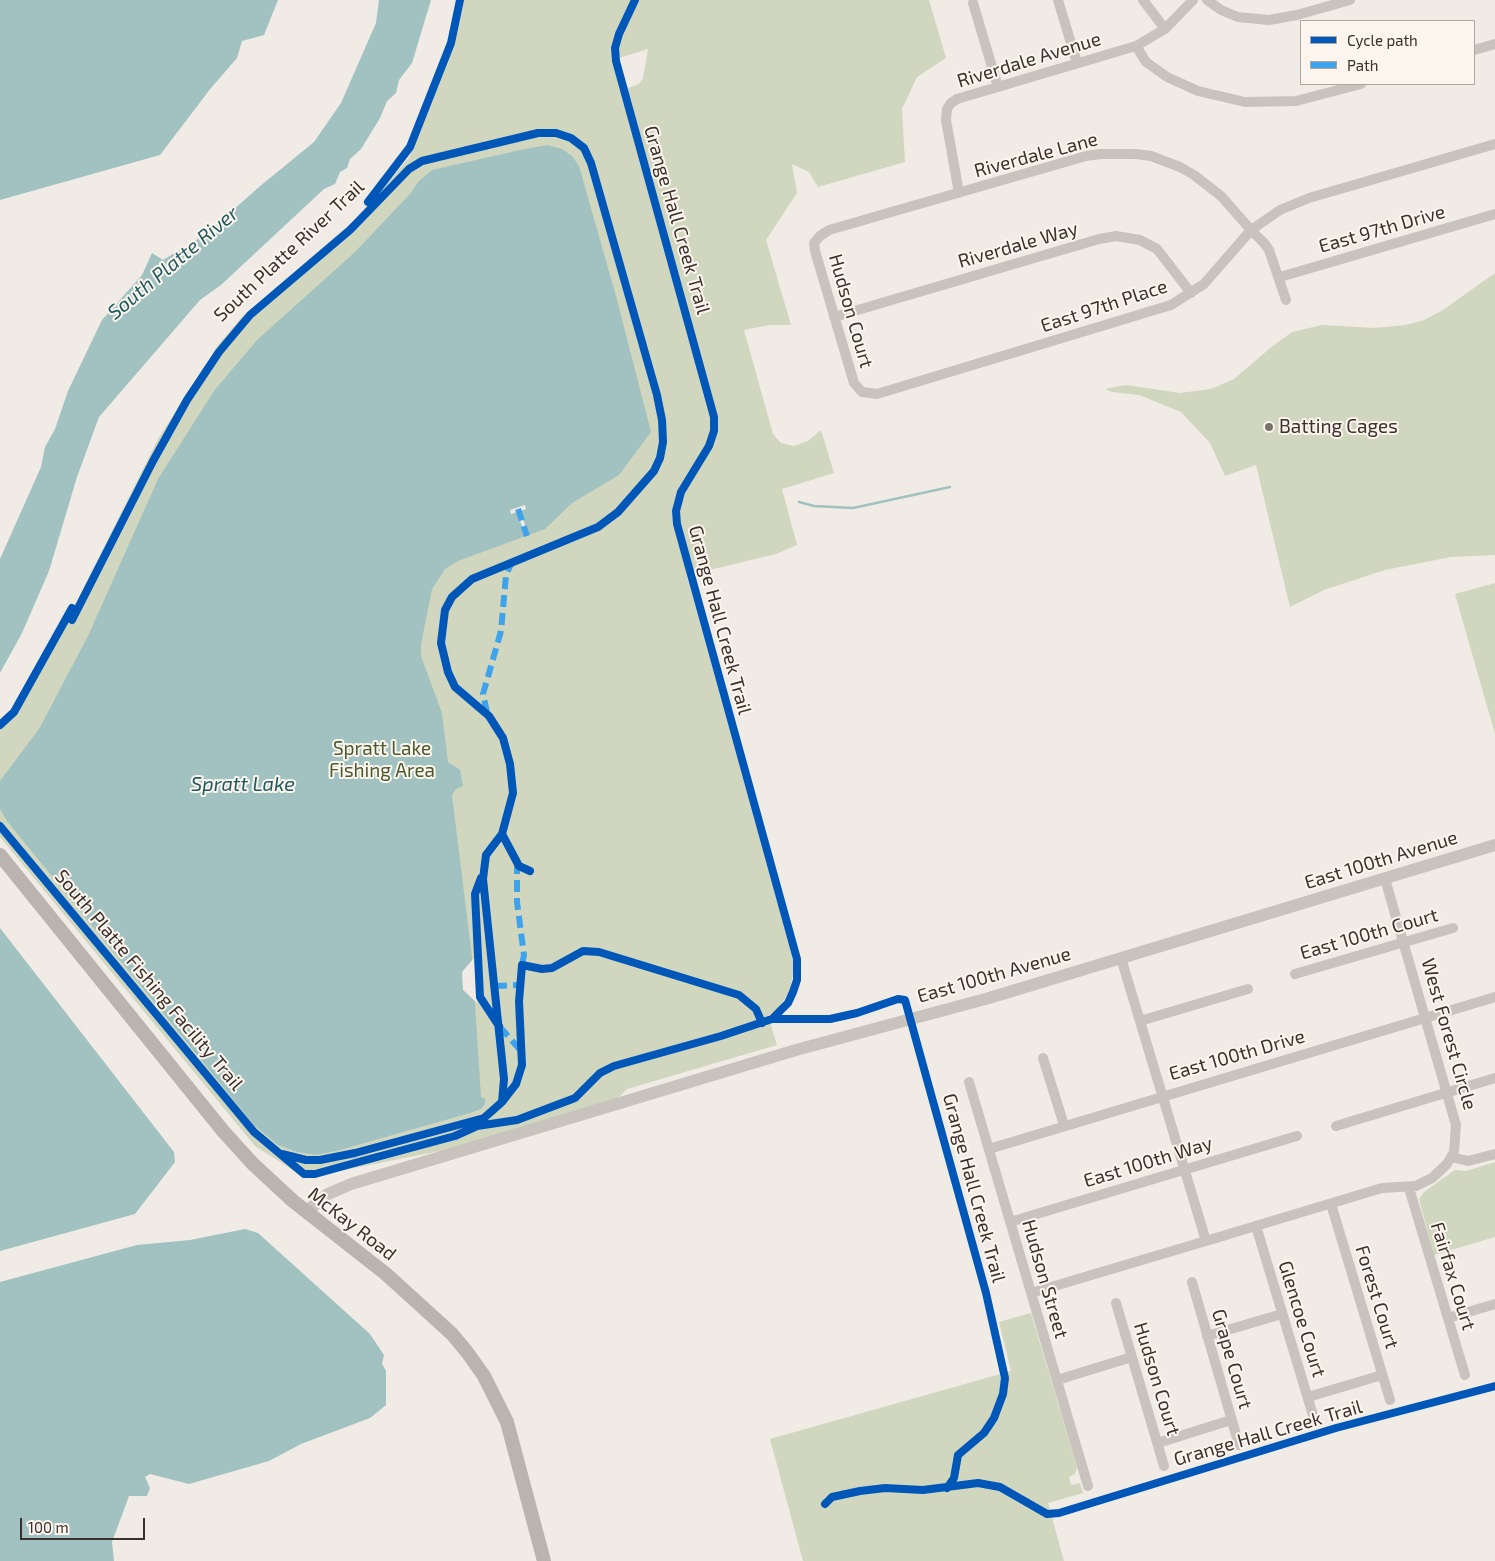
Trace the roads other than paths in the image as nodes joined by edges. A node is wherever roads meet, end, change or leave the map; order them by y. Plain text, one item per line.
1 (1058, 0) edge
2 (1143, 0) edge
3 (1193, 0) edge
4 (1207, 0) edge
5 (1350, 0) edge
6 (973, 3) dead end
7 (1165, 29) junction
8 (1495, 44) edge
9 (1136, 46) junction
10 (1475, 50) edge
11 (1077, 63) junction
12 (1358, 85) edge
13 (998, 87) junction
14 (1495, 144) edge
15 (959, 193) junction
16 (1495, 214) edge
17 (1251, 230) junction
18 (820, 236) joint
19 (1280, 277) junction
20 (1192, 293) junction
21 (1286, 300) dead end
22 (834, 317) junction
23 (865, 393) joint
24 (1495, 845) edge
25 (0, 855) edge
26 (1385, 878) junction
27 (1453, 928) dead end
28 (1404, 942) junction
29 (1121, 958) junction
30 (1295, 974) dead end
31 (1248, 989) dead end
32 (1495, 997) edge
33 (1427, 1017) junction
34 (1140, 1021) junction
35 (1044, 1058) dead end
36 (1495, 1078) edge
37 (969, 1082) dead end
38 (1448, 1092) junction
39 (1162, 1095) junction
40 (1064, 1125) junction
41 (1336, 1126) dead end
42 (1297, 1136) dead end
43 (988, 1149) junction
44 (1495, 1154) edge
45 (1451, 1158) junction
46 (1184, 1169) junction
47 (1409, 1188) junction
48 (1331, 1204) junction
49 (306, 1212) junction
50 (1010, 1222) junction
51 (1256, 1226) junction
52 (1206, 1241) junction
53 (1192, 1282) dead end
54 (1031, 1293) junction
55 (1116, 1303) dead end
56 (1495, 1304) edge
57 (1282, 1314) junction
58 (1448, 1318) junction
59 (1207, 1336) junction
60 (1132, 1357) junction
61 (1382, 1375) junction
62 (1465, 1375) dead end
63 (1057, 1380) junction
64 (1308, 1397) junction
65 (1390, 1400) dead end
66 (1231, 1420) junction
67 (1315, 1422) dead end
68 (1158, 1443) junction
69 (1239, 1445) dead end
70 (1164, 1466) dead end
71 (1088, 1486) dead end
72 (544, 1561) edge

1 - 11 street
2 - 7 street
3 - 7 street, Riverdale Avenue
4 - 5 street
6 - 13 street
7 - 9 street, Riverdale Avenue
8 - 10 street
9 - 11 street, Riverdale Avenue
9 - 12 street
11 - 13 street, Riverdale Avenue
13 - 15 street, Riverdale Avenue
14 - 17 street, East 97th Place
15 - 17 street, Riverdale Lane
15 - 18 street, Riverdale Lane
16 - 19 street, East 97th Drive
17 - 19 street, Riverdale Lane
17 - 20 street, East 97th Place
18 - 22 street, Hudson Court
19 - 21 street, Riverdale Lane
20 - 22 street, Riverdale Way
20 - 23 street, East 97th Place
22 - 23 street, Hudson Court
24 - 26 street, East 100th Avenue
25 - 49 main road, McKay Road
26 - 28 street, West Forest Circle
26 - 29 street, East 100th Avenue
27 - 28 street, East 100th Court
28 - 30 street, East 100th Court
28 - 33 street, West Forest Circle
29 - 34 street
29 - 49 street, East 100th Avenue
31 - 34 street
32 - 33 street, East 100th Drive
33 - 38 street, West Forest Circle
33 - 39 street, East 100th Drive
34 - 39 street
35 - 40 street
36 - 38 street
37 - 43 street, Hudson Street
38 - 41 street
38 - 45 street, West Forest Circle
39 - 40 street, East 100th Drive
39 - 46 street
40 - 43 street, East 100th Drive
42 - 46 street, East 100th Way
43 - 50 street, Hudson Street
44 - 45 street
45 - 47 street
46 - 50 street, East 100th Way
46 - 52 street
47 - 48 street
47 - 58 street, Fairfax Court
48 - 51 street
48 - 61 street, Forest Court
49 - 72 main road, McKay Road
50 - 54 street, Hudson Street
51 - 52 street
51 - 57 street, Glencoe Court
52 - 54 street
53 - 59 street, Grape Court
54 - 63 street, Hudson Street
55 - 60 street, Hudson Court
56 - 58 street
57 - 59 street
57 - 64 street, Glencoe Court
58 - 62 street, Fairfax Court
59 - 66 street, Grape Court
60 - 63 street
60 - 68 street, Hudson Court
61 - 64 street
61 - 65 street, Forest Court
63 - 71 street, Hudson Street
64 - 67 street, Glencoe Court
66 - 68 street
66 - 69 street, Grape Court
68 - 70 street, Hudson Court

